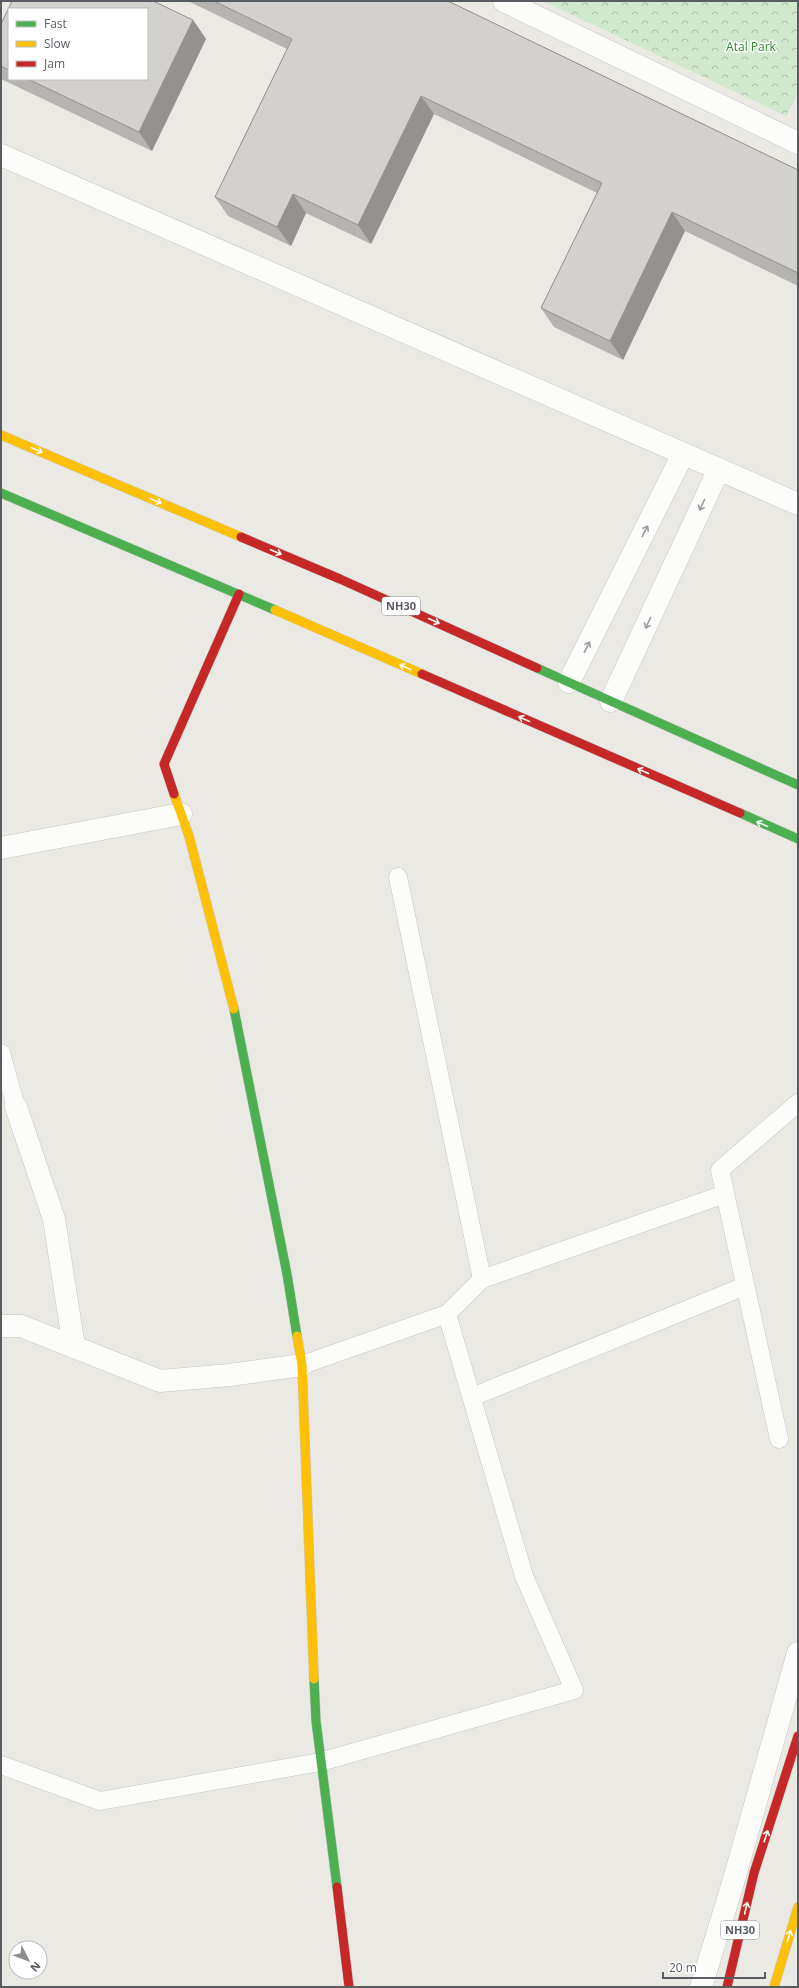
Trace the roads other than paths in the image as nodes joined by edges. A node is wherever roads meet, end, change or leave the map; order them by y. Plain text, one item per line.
1 (504, 1) edge
2 (797, 141) edge
3 (1, 155) edge
4 (1, 435) edge
5 (683, 454) junction
6 (719, 469) junction
7 (1, 493) edge
8 (798, 504) edge
9 (239, 594) junction
10 (569, 682) junction
11 (611, 701) junction
12 (798, 785) edge
13 (181, 814) junction
14 (798, 839) edge
15 (1, 848) edge
16 (398, 877) dead end
17 (1, 1053) edge
18 (798, 1103) edge
19 (16, 1107) joint
20 (725, 1194) junction
21 (482, 1279) junction
22 (745, 1286) junction
23 (448, 1314) junction
24 (1, 1326) edge
25 (74, 1347) junction
26 (302, 1365) junction
27 (472, 1397) junction
28 (779, 1439) dead end
29 (798, 1654) edge
30 (798, 1736) edge
31 (320, 1762) junction
32 (1, 1765) edge
33 (798, 1907) edge
34 (349, 1987) edge
35 (701, 1987) edge
36 (727, 1987) edge
37 (774, 1987) edge

1 - 2 street
3 - 5 street
4 -> 10 main road, NH30
5 - 6 street
10 -> 5 street
6 - 8 street
6 -> 11 street
7 - 9 main road
9 - 13 main road
14 -> 9 main road
10 - 11 main road, NH30
11 - 12 main road, NH30
13 - 15 street
13 - 26 main road
16 - 21 lane
17 - 19 lane
18 - 20 lane
19 - 25 street
20 - 21 lane
20 - 22 lane
21 - 23 lane
22 - 27 lane
22 - 28 lane
23 - 26 lane
23 - 27 lane
24 - 25 street
25 - 26 street
26 - 31 main road
27 - 31 lane
29 - 35 street
36 -> 30 main road, NH30
31 - 32 lane
31 - 34 main road
37 -> 33 main road

